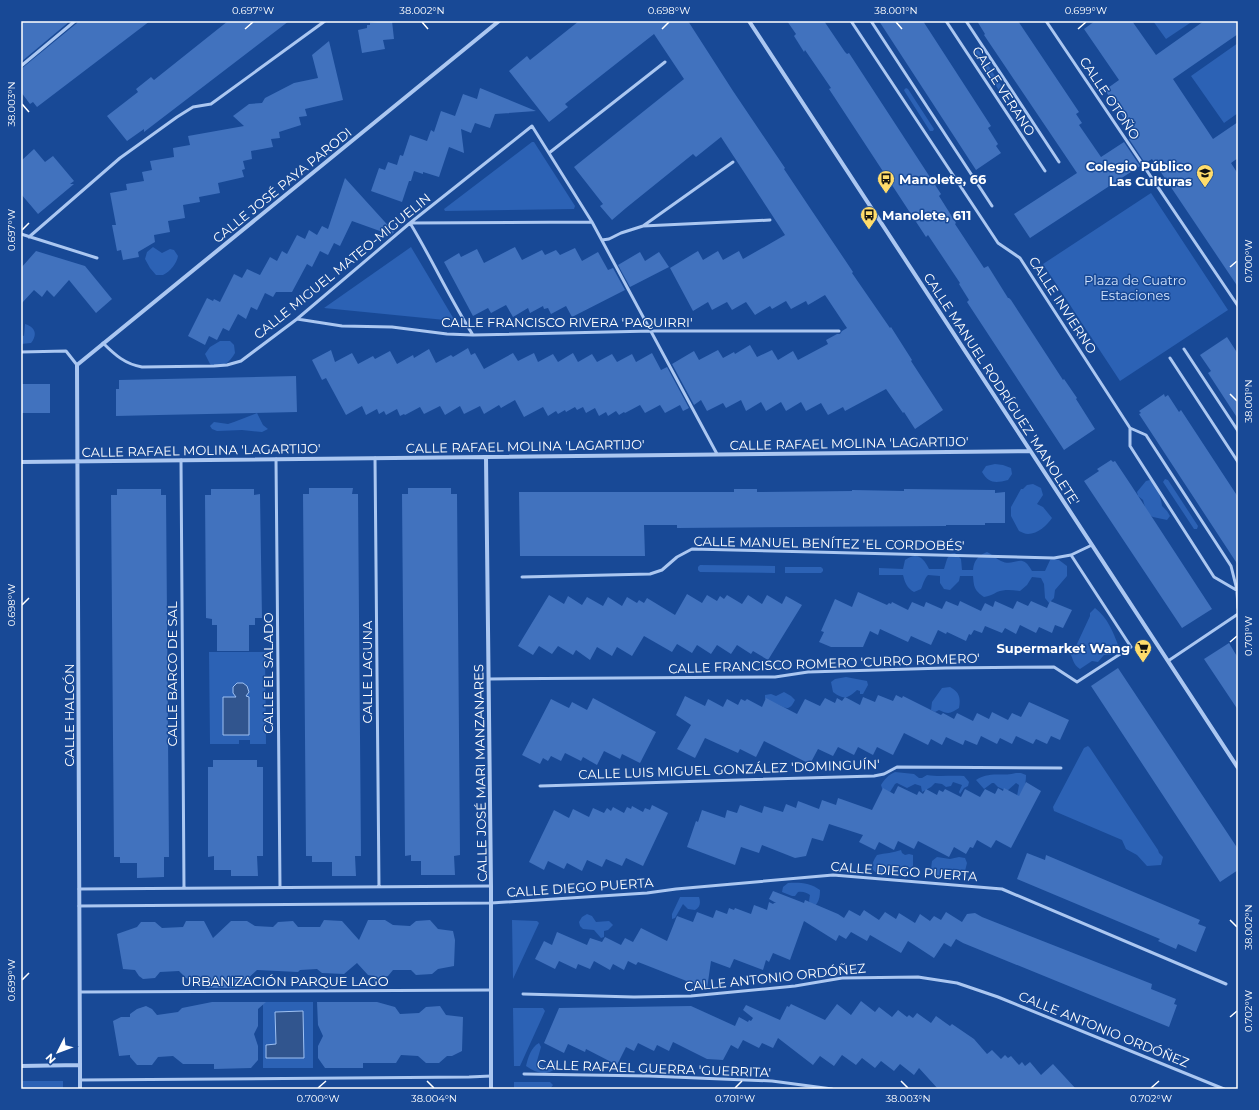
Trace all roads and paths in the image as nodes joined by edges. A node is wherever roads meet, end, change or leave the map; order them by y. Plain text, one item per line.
1 (75, 21) edge
2 (325, 21) edge
3 (499, 21) edge
4 (749, 21) edge
5 (851, 21) edge
6 (871, 21) edge
7 (946, 21) edge
8 (966, 21) edge
9 (1046, 21) edge
10 (666, 62) dead end
11 (21, 66) edge
12 (549, 153) junction
13 (733, 162) dead end
14 (1059, 162) dead end
15 (1046, 171) dead end
16 (992, 206) dead end
17 (770, 220) dead end
18 (592, 222) junction
19 (410, 223) junction
20 (643, 226) junction
21 (21, 234) edge
22 (29, 236) junction
23 (602, 240) junction
24 (97, 258) dead end
25 (1238, 306) edge
26 (297, 319) junction
27 (652, 331) junction
28 (839, 331) dead end
29 (473, 335) junction
30 (104, 343) junction
31 (1184, 349) dead end
32 (21, 352) edge
33 (1170, 358) dead end
34 (77, 365) junction
35 (1130, 428) junction
36 (1238, 431) edge
37 (1030, 451) junction
38 (717, 454) junction
39 (486, 457) junction
40 (375, 458) junction
41 (276, 459) junction
42 (181, 460) junction
43 (78, 461) junction
44 (21, 462) edge
45 (1238, 462) edge
46 (1092, 545) junction
47 (1071, 555) junction
48 (522, 577) dead end
49 (1238, 590) edge
50 (1238, 608) edge
51 (1238, 614) edge
52 (1168, 661) junction
53 (489, 679) junction
54 (1061, 768) dead end
55 (1238, 768) edge
56 (540, 786) dead end
57 (491, 886) junction
58 (280, 887) junction
59 (379, 887) junction
60 (184, 888) junction
61 (80, 889) junction
62 (491, 903) junction
63 (79, 906) junction
64 (1226, 984) dead end
65 (491, 990) junction
66 (80, 992) junction
67 (523, 994) dead end
68 (80, 1065) junction
69 (21, 1066) edge
70 (524, 1074) dead end
71 (491, 1076) junction
72 (80, 1080) junction
73 (80, 1089) edge
74 (491, 1089) edge
75 (832, 1089) edge
76 (1224, 1089) edge

1 - 11 lane
2 - 22 lane
3 - 30 street, CALLE JOSÉ PAYA PARODI
4 - 37 street, CALLE MANUEL RODRÍGUEZ 'MANOLETE'
5 - 35 lane, CALLE INVIERNO
6 - 16 lane
7 - 15 lane, CALLE VERANO
8 - 14 lane, CALLE VERANO
9 - 25 lane, CALLE OTOÑO
10 - 12 lane
12 - 18 lane
12 - 19 lane, CALLE MIGUEL MATEO-MIGUELIN
13 - 20 lane
17 - 20 lane
18 - 19 lane
18 - 23 lane
19 - 26 lane, CALLE MIGUEL MATEO-MIGUELIN
19 - 29 lane
20 - 23 lane
21 - 22 lane
22 - 24 lane
23 - 27 lane
26 - 29 lane, CALLE FRANCISCO RIVERA 'PAQUIRRI'
26 - 30 lane, CALLE MIGUEL MATEO-MIGUELIN
27 - 28 lane, CALLE FRANCISCO RIVERA 'PAQUIRRI'
27 - 29 lane, CALLE FRANCISCO RIVERA 'PAQUIRRI'
27 - 38 lane
30 - 34 street, CALLE JOSÉ PAYA PARODI
31 - 36 lane
32 - 34 lane
33 - 45 lane
34 - 43 street, CALLE HALCÓN
35 - 49 lane, CALLE INVIERNO
35 - 49 lane, CALLE INVIERNO
37 - 38 street, CALLE RAFAEL MOLINA 'LAGARTIJO'
37 - 46 street, CALLE MANUEL RODRÍGUEZ 'MANOLETE'
38 - 39 street, CALLE RAFAEL MOLINA 'LAGARTIJO'
39 - 40 street, CALLE RAFAEL MOLINA 'LAGARTIJO'
39 - 53 street, CALLE JOSÉ MARI MANZANARES
40 - 41 street, CALLE RAFAEL MOLINA 'LAGARTIJO'
40 - 59 lane, CALLE LAGUNA
41 - 42 street, CALLE RAFAEL MOLINA 'LAGARTIJO'
41 - 58 lane, CALLE EL SALADO
42 - 43 street, CALLE RAFAEL MOLINA 'LAGARTIJO'
42 - 60 lane, CALLE BARCO DE SAL
43 - 44 street, CALLE RAFAEL MOLINA 'LAGARTIJO'
43 - 61 street, CALLE HALCÓN
46 - 47 lane, CALLE MANUEL BENÍTEZ 'EL CORDOBÉS'
46 - 52 street, CALLE MANUEL RODRÍGUEZ 'MANOLETE'
47 - 48 lane, CALLE MANUEL BENÍTEZ 'EL CORDOBÉS'
47 - 53 lane, CALLE FRANCISCO ROMERO 'CURRO ROMERO'
49 - 50 lane, CALLE INVIERNO
51 - 52 lane
52 - 55 street, CALLE MANUEL RODRÍGUEZ 'MANOLETE'
53 - 57 street, CALLE JOSÉ MARI MANZANARES
54 - 56 lane, CALLE LUIS MIGUEL GONZÁLEZ 'DOMINGUÍN'
57 - 59 lane
57 - 62 street, CALLE JOSÉ MARI MANZANARES
58 - 59 lane
58 - 60 lane
60 - 61 lane
61 - 63 street, CALLE HALCÓN
62 - 63 lane, CALLE DIEGO PUERTA
62 - 64 lane, CALLE DIEGO PUERTA
62 - 65 street, CALLE JOSÉ MARI MANZANARES
63 - 66 street, CALLE HALCÓN
65 - 66 lane, URBANIZACIÓN PARQUE LAGO
65 - 71 street, CALLE JOSÉ MARI MANZANARES
66 - 68 street, CALLE HALCÓN
67 - 76 lane, CALLE ANTONIO ORDÓÑEZ
68 - 69 street
68 - 72 street, CALLE HALCÓN
70 - 75 lane, CALLE RAFAEL GUERRA 'GUERRITA'
71 - 72 lane
71 - 74 street, CALLE JOSÉ MARI MANZANARES
72 - 73 street, CALLE HALCÓN

